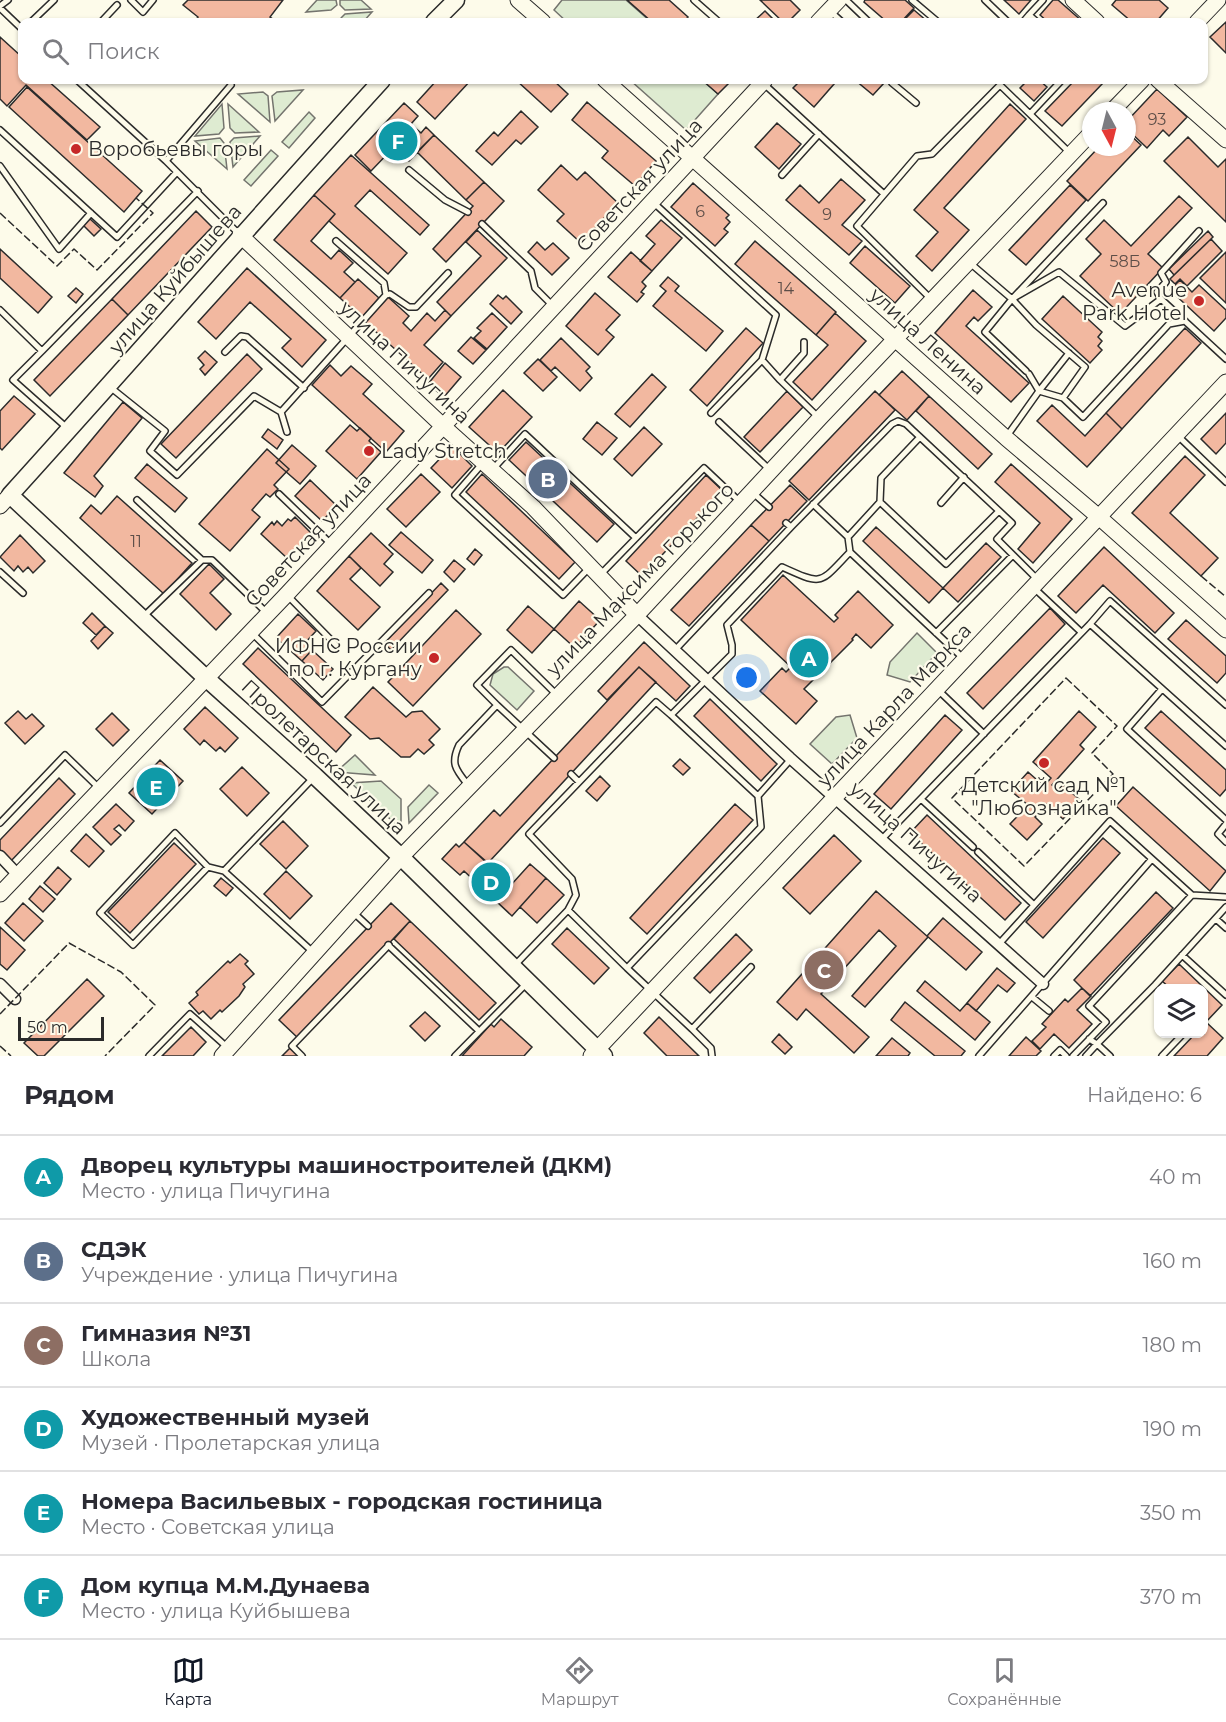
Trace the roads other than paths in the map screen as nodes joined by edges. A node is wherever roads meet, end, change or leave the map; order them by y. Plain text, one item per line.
1 (8, 0) edge
2 (54, 0) edge
3 (131, 0) edge
4 (153, 0) edge
5 (456, 0) edge
6 (518, 0) edge
7 (694, 0) edge
8 (846, 0) edge
9 (912, 0) edge
10 (985, 0) edge
11 (1043, 0) edge
12 (1073, 0) edge
13 (1218, 0) edge
14 (117, 5) dead end
15 (834, 5) edge
16 (0, 7) edge
17 (1029, 15) junction
18 (35, 18) edge
19 (105, 18) edge
20 (439, 18) edge
21 (538, 18) edge
22 (714, 18) edge
23 (822, 18) edge
24 (865, 18) edge
25 (933, 18) edge
26 (1004, 18) edge
27 (1026, 18) edge
28 (1032, 18) edge
29 (1093, 18) edge
30 (1201, 18) edge
31 (18, 25) edge
32 (84, 84) edge
33 (378, 84) edge
34 (609, 84) edge
35 (761, 84) edge
36 (767, 84) edge
37 (893, 84) edge
38 (1058, 84) edge
39 (1138, 84) edge
40 (1163, 84) edge
41 (231, 85) dead end
42 (1121, 102) edge
43 (916, 103) dead end
44 (1030, 114) junction
45 (0, 130) edge
46 (819, 134) junction
47 (1226, 140) edge
48 (1082, 142) edge
49 (1071, 154) junction
50 (692, 158) junction
51 (166, 160) junction
52 (0, 166) edge
53 (409, 170) dead end
54 (177, 171) junction
55 (782, 176) dead end
56 (198, 191) junction
57 (884, 194) junction
58 (652, 201) junction
59 (1103, 203) dead end
60 (468, 212) dead end
61 (91, 213) junction
62 (482, 224) dead end
63 (1198, 231) dead end
64 (240, 235) junction
65 (336, 241) dead end
66 (968, 262) junction
67 (448, 273) dead end
68 (386, 295) junction
69 (1161, 298) junction
70 (1012, 299) junction
71 (932, 300) junction
72 (555, 307) junction
73 (0, 310) edge
74 (1185, 321) junction
75 (348, 337) junction
76 (895, 339) junction
77 (804, 342) dead end
78 (42, 351) junction
79 (225, 352) dead end
80 (1069, 353) junction
81 (1226, 359) edge
82 (762, 360) junction
83 (780, 380) junction
84 (1226, 382) edge
85 (109, 386) junction
86 (304, 388) junction
87 (1039, 392) junction
88 (1063, 398) junction
89 (281, 412) junction
90 (711, 413) dead end
91 (819, 418) junction
92 (719, 422) dead end
93 (444, 427) junction
94 (69, 429) junction
95 (287, 432) dead end
96 (1177, 435) junction
97 (920, 437) junction
98 (1006, 438) junction
99 (488, 466) junction
100 (771, 471) junction
101 (964, 477) junction
102 (1225, 480) edge
103 (752, 492) junction
104 (279, 494) dead end
105 (137, 500) dead end
106 (5, 501) edge
107 (880, 502) junction
108 (941, 503) dead end
109 (741, 504) junction
110 (813, 504) junction
111 (769, 507) dead end
112 (999, 511) junction
113 (1100, 518) junction
114 (848, 537) junction
115 (636, 538) junction
116 (332, 545) junction
117 (850, 552) junction
118 (1013, 555) junction
119 (202, 560) junction
120 (595, 571) junction
121 (0, 572) edge
122 (1037, 584) junction
123 (23, 593) dead end
124 (429, 593) dead end
125 (287, 594) junction
126 (268, 614) junction
127 (637, 615) junction
128 (143, 618) junction
129 (1090, 624) junction
130 (1226, 630) edge
131 (251, 632) junction
132 (1082, 632) junction
133 (936, 633) junction
134 (336, 645) dead end
135 (675, 650) junction
136 (965, 660) junction
137 (207, 679) junction
138 (706, 681) junction
139 (1162, 688) junction
140 (937, 689) junction
141 (558, 695) junction
142 (497, 705) junction
143 (1226, 705) edge
144 (671, 715) junction
145 (523, 730) junction
146 (984, 734) junction
147 (1226, 746) edge
148 (554, 758) dead end
149 (792, 759) junction
150 (571, 774) dead end
151 (315, 776) junction
152 (579, 782) junction
153 (469, 786) junction
154 (101, 790) junction
155 (758, 796) junction
156 (835, 798) junction
157 (921, 799) junction
158 (1226, 822) edge
159 (0, 823) edge
160 (881, 840) junction
161 (1226, 842) edge
162 (973, 847) dead end
163 (978, 852) dead end
164 (0, 856) edge
165 (401, 857) junction
166 (1151, 860) junction
167 (208, 867) junction
168 (224, 870) junction
169 (18, 875) junction
170 (0, 894) edge
171 (1192, 896) junction
172 (1226, 897) edge
173 (1034, 905) junction
174 (1226, 907) edge
175 (568, 910) junction
176 (352, 912) junction
177 (1216, 919) junction
178 (368, 926) dead end
179 (1226, 928) edge
180 (999, 944) junction
181 (315, 953) junction
182 (1182, 955) junction
183 (513, 966) junction
184 (751, 967) dead end
185 (627, 968) junction
186 (528, 982) junction
187 (0, 984) edge
188 (1043, 984) junction
189 (1158, 984) edge
190 (1154, 989) edge
191 (652, 992) junction
192 (1226, 995) edge
193 (1032, 997) junction
194 (15, 999) dead end
195 (1049, 1011) dead end
196 (692, 1029) junction
197 (478, 1031) junction
198 (1179, 1038) edge
199 (1089, 1039) junction
200 (1097, 1044) junction
201 (226, 1052) edge
202 (597, 1054) edge
203 (149, 1056) edge
204 (302, 1056) edge
205 (455, 1056) edge
206 (712, 1056) edge
207 (979, 1056) edge
208 (1054, 1056) edge
209 (1066, 1056) edge
210 (1073, 1056) edge
211 (1086, 1056) edge
212 (1110, 1056) edge
213 (1162, 1056) edge

1 - 16 lane
2 - 18 lane
3 - 4 lane
5 - 20 main road
6 - 21 street
7 - 22 lane
8 - 24 lane
9 - 25 lane
10 - 26 lane
11 - 17 lane
12 - 29 street
13 - 30 street
14 - 19 lane
15 - 23 street
16 - 31 lane
17 - 27 lane
17 - 28 lane
32 - 51 lane
33 - 64 main road, улица Куйбышева
34 - 50 street, улица Ленина
35 - 50 street, Советская улица
36 - 46 lane
37 - 43 lane
38 - 44 lane
39 - 42 street
40 - 47 street
41 - 51 lane
44 - 49 lane
44 - 57 lane
45 - 61 lane
46 - 55 lane
46 - 57 lane
48 - 49 street, улица Максима Горького
49 - 66 street, улица Максима Горького
50 - 58 street, Советская улица
50 - 76 street, улица Ленина
51 - 54 lane
52 - 61 lane
53 - 60 lane
54 - 56 lane
54 - 61 lane
56 - 64 lane
56 - 78 lane
57 - 71 lane
58 - 72 street, Советская улица
58 - 82 lane
59 - 70 lane
62 - 72 lane
63 - 69 lane
64 - 75 street, улица Пичугина
64 - 85 main road, улица Куйбышева
65 - 68 lane
66 - 70 lane
66 - 71 street, улица Максима Горького
67 - 68 lane
68 - 75 lane
69 - 70 lane
69 - 74 lane
70 - 80 lane
70 - 87 lane
71 - 76 street, улица Максима Горького
72 - 93 street, Советская улица
73 - 78 lane
74 - 81 lane
74 - 88 lane
75 - 86 lane
75 - 93 street, улица Пичугина
76 - 91 street, улица Максима Горького
76 - 98 street, улица Ленина
77 - 83 lane
78 - 94 lane
79 - 86 lane
80 - 87 lane
80 - 88 lane
82 - 83 lane
82 - 90 lane
83 - 91 lane
84 - 96 street, улица Карла Маркса
85 - 89 lane
85 - 94 main road, улица Куйбышева
86 - 89 lane
87 - 88 lane
87 - 98 lane
89 - 95 lane
91 - 100 street, улица Максима Горького
92 - 100 lane
93 - 99 street, улица Пичугина
93 - 116 street, Советская улица
94 - 106 main road, улица Куйбышева
96 - 102 lane
96 - 113 street, улица Карла Маркса
97 - 101 lane
97 - 107 lane
97 - 110 lane
98 - 113 street, улица Ленина
99 - 115 lane
99 - 120 street, улица Пичугина
99 - 120 lane
100 - 103 street, улица Максима Горького
101 - 108 lane
101 - 112 lane
103 - 109 street, улица Максима Горького
103 - 111 lane
104 - 116 lane
105 - 119 lane
106 - 128 main road, Пролетарская улица
107 - 112 lane
107 - 114 lane
109 - 115 lane
109 - 127 street, улица Максима Горького
110 - 114 lane
110 - 135 lane
112 - 118 lane
113 - 122 street, улица Карла Маркса
113 - 130 street, улица Ленина
114 - 117 lane
115 - 120 lane
116 - 125 street, Советская улица
117 - 133 lane
117 - 138 lane
118 - 122 lane
118 - 133 lane
119 - 126 lane
119 - 128 lane
120 - 127 street, улица Пичугина
121 - 123 lane
122 - 132 lane
122 - 136 street, улица Карла Маркса
124 - 131 lane
125 - 126 street, Советская улица
125 - 134 lane
126 - 131 street, Советская улица
127 - 135 street, улица Пичугина
127 - 141 street, улица Максима Горького
128 - 137 main road, Пролетарская улица
129 - 132 lane
129 - 139 lane
129 - 143 lane
131 - 137 street, Советская улица
132 - 146 lane
133 - 136 lane
135 - 138 street, улица Пичугина
136 - 140 street, улица Карла Маркса
137 - 151 main road, Пролетарская улица
137 - 154 street, Советская улица
138 - 144 lane
138 - 149 street, улица Пичугина
139 - 147 lane
139 - 158 lane
140 - 146 lane
140 - 156 street, улица Карла Маркса
141 - 142 lane
141 - 145 street, улица Максима Горького
142 - 145 lane
142 - 153 lane
144 - 152 lane
144 - 155 lane
145 - 148 lane
145 - 153 street, улица Максима Горького
146 - 157 lane
149 - 155 lane
149 - 156 street, улица Пичугина
150 - 152 lane
151 - 165 main road, Пролетарская улица
151 - 168 lane
152 - 175 lane
153 - 165 street, улица Максима Горького
154 - 159 lane
154 - 169 street, Советская улица
155 - 185 lane
156 - 160 street, улица Пичугина
156 - 191 street, улица Карла Маркса
157 - 160 lane
157 - 162 lane
158 - 161 lane
160 - 180 street, улица Пичугина
163 - 173 lane
164 - 169 street
165 - 176 street, улица Максима Горького
165 - 183 main road, Пролетарская улица
166 - 171 lane
166 - 173 lane
166 - 188 lane
167 - 167 lane
167 - 168 lane
168 - 181 lane
169 - 170 street, Советская улица
171 - 172 lane
171 - 199 lane
173 - 180 lane
174 - 177 lane
175 - 183 lane
175 - 185 lane
176 - 178 lane
176 - 181 street, улица Максима Горького
177 - 179 lane
177 - 182 lane
180 - 188 street, улица Пичугина
181 - 201 street, улица Максима Горького
182 - 189 lane
182 - 192 lane
183 - 186 main road, Пролетарская улица
184 - 196 lane
185 - 191 lane
186 - 197 lane
186 - 202 main road, Пролетарская улица
187 - 194 street
188 - 193 lane
190 - 200 lane
191 - 196 lane
191 - 202 street, улица Карла Маркса
193 - 195 lane
193 - 207 lane
196 - 206 lane
197 - 204 lane
197 - 205 lane
198 - 213 lane
199 - 200 lane
199 - 210 lane
200 - 211 lane
200 - 212 lane
201 - 203 lane
208 - 209 lane

